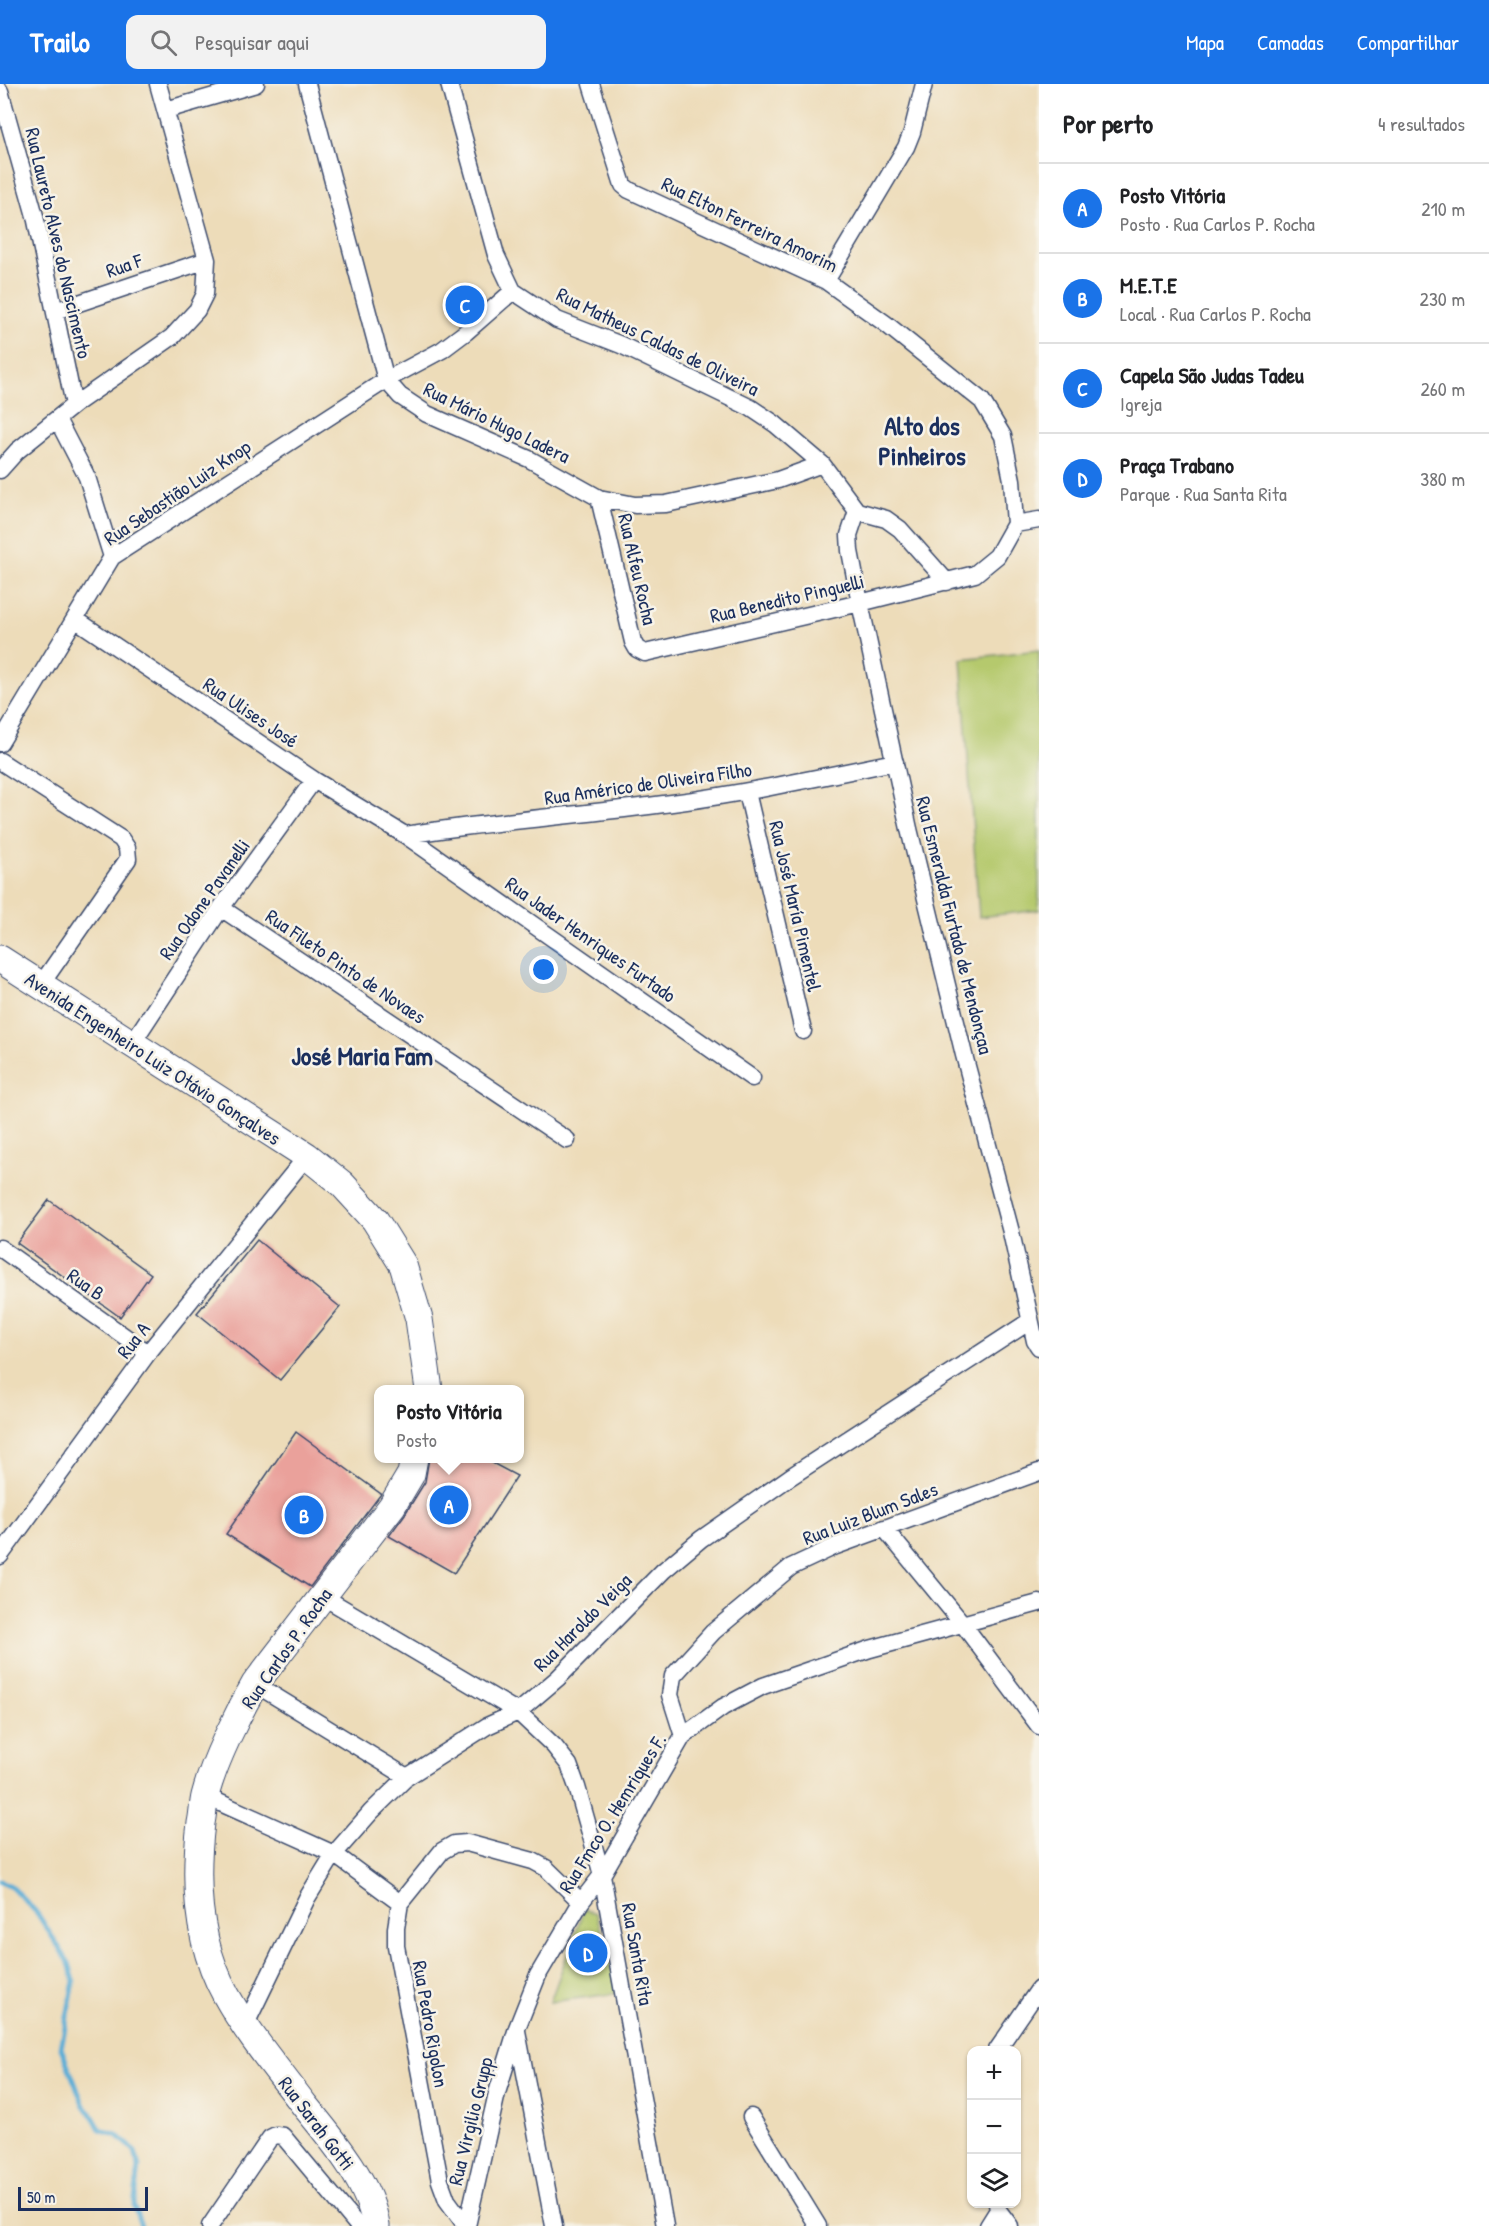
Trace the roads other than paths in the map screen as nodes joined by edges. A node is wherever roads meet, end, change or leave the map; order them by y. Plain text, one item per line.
1 (158, 84) edge
2 (256, 84) edge
3 (307, 84) edge
4 (449, 84) edge
5 (591, 84) edge
6 (924, 84) edge
7 (0, 91) edge
8 (166, 110) junction
9 (8, 144) edge
10 (207, 260) junction
11 (826, 281) junction
12 (513, 291) junction
13 (55, 311) junction
14 (386, 380) junction
15 (74, 405) junction
16 (57, 419) junction
17 (822, 464) junction
18 (0, 470) edge
19 (599, 498) junction
20 (857, 511) junction
21 (1039, 520) edge
22 (1015, 524) junction
23 (112, 557) junction
24 (947, 582) junction
25 (860, 603) junction
26 (75, 619) junction
27 (637, 649) joint
28 (0, 743) edge
29 (0, 761) edge
30 (895, 762) junction
31 (315, 780) junction
32 (747, 792) junction
33 (405, 835) junction
34 (221, 908) junction
35 (0, 959) edge
36 (40, 986) junction
37 (803, 1030) dead end
38 (131, 1045) junction
39 (752, 1078) dead end
40 (567, 1140) dead end
41 (307, 1156) junction
42 (0, 1248) edge
43 (1030, 1321) junction
44 (1039, 1347) edge
45 (148, 1353) junction
46 (428, 1385) edge
47 (413, 1463) edge
48 (1039, 1472) edge
49 (884, 1528) junction
50 (0, 1556) edge
51 (322, 1596) junction
52 (1039, 1603) edge
53 (962, 1623) junction
54 (255, 1684) junction
55 (518, 1712) junction
56 (1039, 1726) edge
57 (683, 1736) junction
58 (408, 1777) junction
59 (205, 1796) junction
60 (334, 1854) junction
61 (602, 1875) junction
62 (581, 1902) junction
63 (400, 1903) junction
64 (1039, 1989) edge
65 (245, 2026) junction
66 (517, 2028) junction
67 (1000, 2046) edge
68 (751, 2117) dead end
69 (997, 2208) edge
70 (998, 2208) edge
71 (210, 2226) edge
72 (358, 2226) edge
73 (375, 2226) edge
74 (467, 2226) edge
75 (554, 2226) edge
76 (665, 2226) edge
77 (818, 2226) edge
78 (988, 2226) edge
79 (1010, 2226) edge

1 - 8 street
2 - 8 street
3 - 14 street
4 - 12 street
5 - 11 street, Rua Elton Ferreira Amorim
6 - 11 street
7 - 9 street, Rua Laureto Alves do Nascimento
8 - 10 street
9 - 13 street, Rua Laureto Alves do Nascimento
10 - 13 street, Rua F
10 - 15 street
11 - 22 street, Rua Elton Ferreira Amorim
12 - 14 street, Rua Sebastião Luiz Knop
12 - 17 street, Rua Matheus Caldas de Oliveira
13 - 15 street, Rua Laureto Alves do Nascimento
14 - 19 street, Rua Mário Hugo Ladera
14 - 23 street, Rua Sebastião Luiz Knop
15 - 16 street
16 - 18 street
16 - 23 street
17 - 19 street, Rua Mário Hugo Ladera
17 - 20 street, Rua Matheus Caldas de Oliveira
19 - 27 street, Rua Alfeu Rocha
20 - 24 street
20 - 25 street, Rua Esmeralda Furtado de Mendonçaa
21 - 22 street
22 - 24 street
23 - 26 street, Rua Sebastião Luiz Knop
24 - 25 street, Rua Benedito Pinguelli
25 - 27 street, Rua Benedito Pinguelli
25 - 30 street, Rua Esmeralda Furtado de Mendonçaa
26 - 28 street, Rua Sebastião Luiz Knop
26 - 31 street, Rua Ulises José
29 - 36 street
30 - 32 street, Rua Américo de Oliveira Filho
30 - 43 street, Rua Esmeralda Furtado de Mendonçaa
31 - 33 street, Rua Ulises José
31 - 34 street, Rua Odone Pavanelli
32 - 33 street, Rua Américo de Oliveira Filho
32 - 37 street, Rua José María Pimentel
33 - 39 street, Rua Jader Henriques Furtado
34 - 38 street, Rua Odone Pavanelli
34 - 40 street, Rua Fileto Pinto de Novaes
35 - 36 main road, Avenida Engenheiro Luiz Otávio Gonçalves
36 - 38 main road, Avenida Engenheiro Luiz Otávio Gonçalves
38 - 41 main road, Avenida Engenheiro Luiz Otávio Gonçalves
41 - 45 street, Rua A
41 - 46 main road
42 - 45 street, Rua B
43 - 44 street, Rua Esmeralda Furtado de Mendonçaa
43 - 55 street, Rua Haroldo Veiga
45 - 50 street, Rua A
47 - 51 main road, Rua Carlos P. Rocha
48 - 49 street, Rua Luiz Blum Sales
49 - 53 street
49 - 57 street, Rua Luiz Blum Sales
51 - 54 main road, Rua Carlos P. Rocha
51 - 55 street, Rua Santa Rita
52 - 53 street, Rua Fmco O. Hemriques F.
53 - 56 street
53 - 57 street, Rua Fmco O. Hemriques F.
54 - 58 street
54 - 59 main road, Rua Carlos P. Rocha
55 - 58 street, Rua Haroldo Veiga
55 - 61 street, Rua Santa Rita
57 - 61 street, Rua Fmco O. Hemriques F.
58 - 60 street, Rua Haroldo Veiga
59 - 60 street
59 - 65 main road, Rua Carlos P. Rocha
60 - 63 street
60 - 65 street, Rua Haroldo Veiga
61 - 62 street, Rua Fmco O. Hemriques F.
61 - 76 street, Rua Santa Rita
62 - 63 street
62 - 66 street, Rua Fmco O. Hemriques F.
63 - 74 street, Rua Pedro Rigolon
64 - 67 street
65 - 73 main road, Rua Sarah Gotti
66 - 74 street, Rua Virgilio Grupp
66 - 75 street
68 - 77 street
69 - 78 street
70 - 79 street
71 - 72 street, Rua Sarah Gotti

